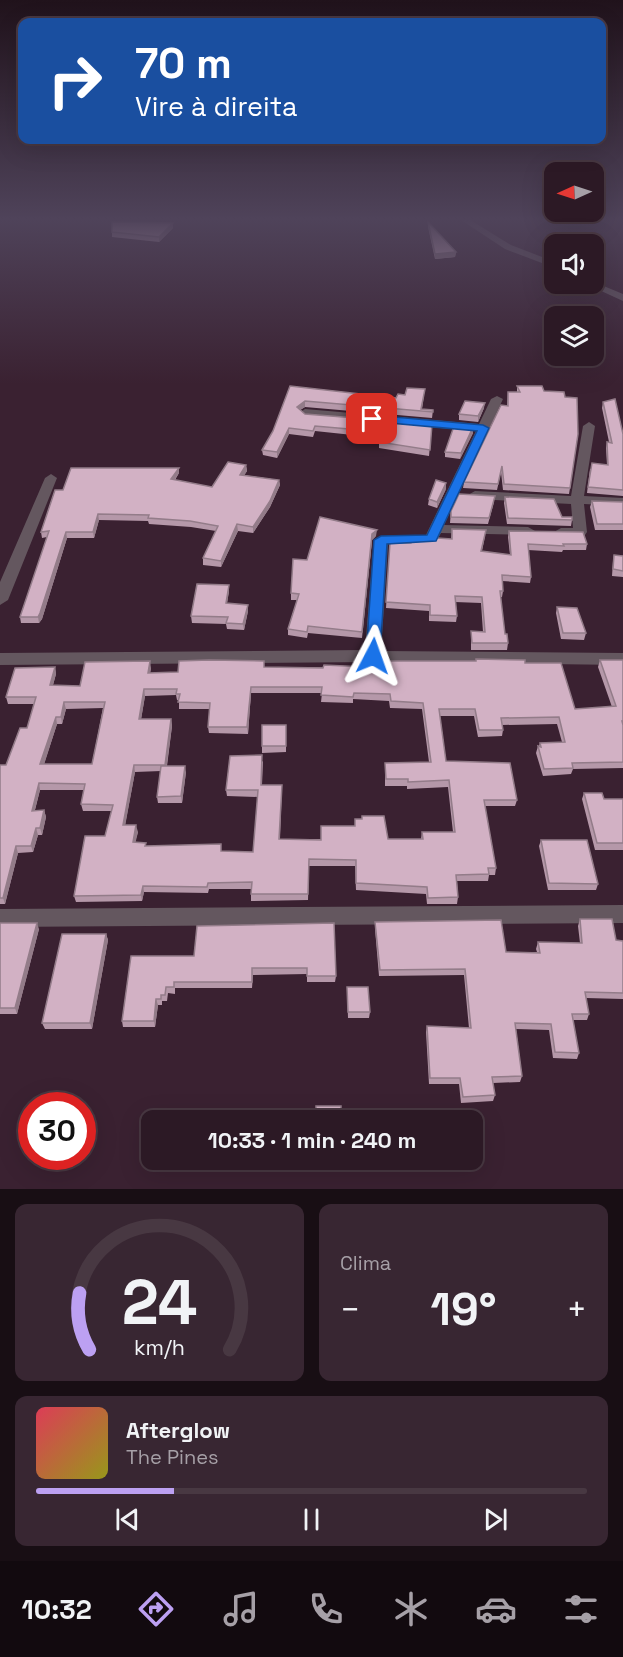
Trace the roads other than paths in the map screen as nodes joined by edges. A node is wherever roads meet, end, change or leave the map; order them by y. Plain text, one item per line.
1 (604, 290) edge
2 (623, 298) edge
3 (497, 399) dead end
4 (305, 413) edge
5 (589, 426) dead end
6 (483, 428) junction
7 (51, 478) dead end
8 (451, 494) junction
9 (578, 500) junction
10 (623, 502) edge
11 (436, 529) junction
12 (0, 600) edge
13 (373, 656) junction
14 (0, 659) edge
15 (623, 659) edge
16 (623, 914) edge
17 (0, 918) edge

1 - 2 street
3 - 6 street
4 - 6 street
5 - 9 street
6 - 8 street
7 - 12 street
8 - 9 street
8 - 11 street
9 - 10 street
9 - 11 street
11 - 13 street
13 - 14 street
13 - 15 street
16 - 17 street

